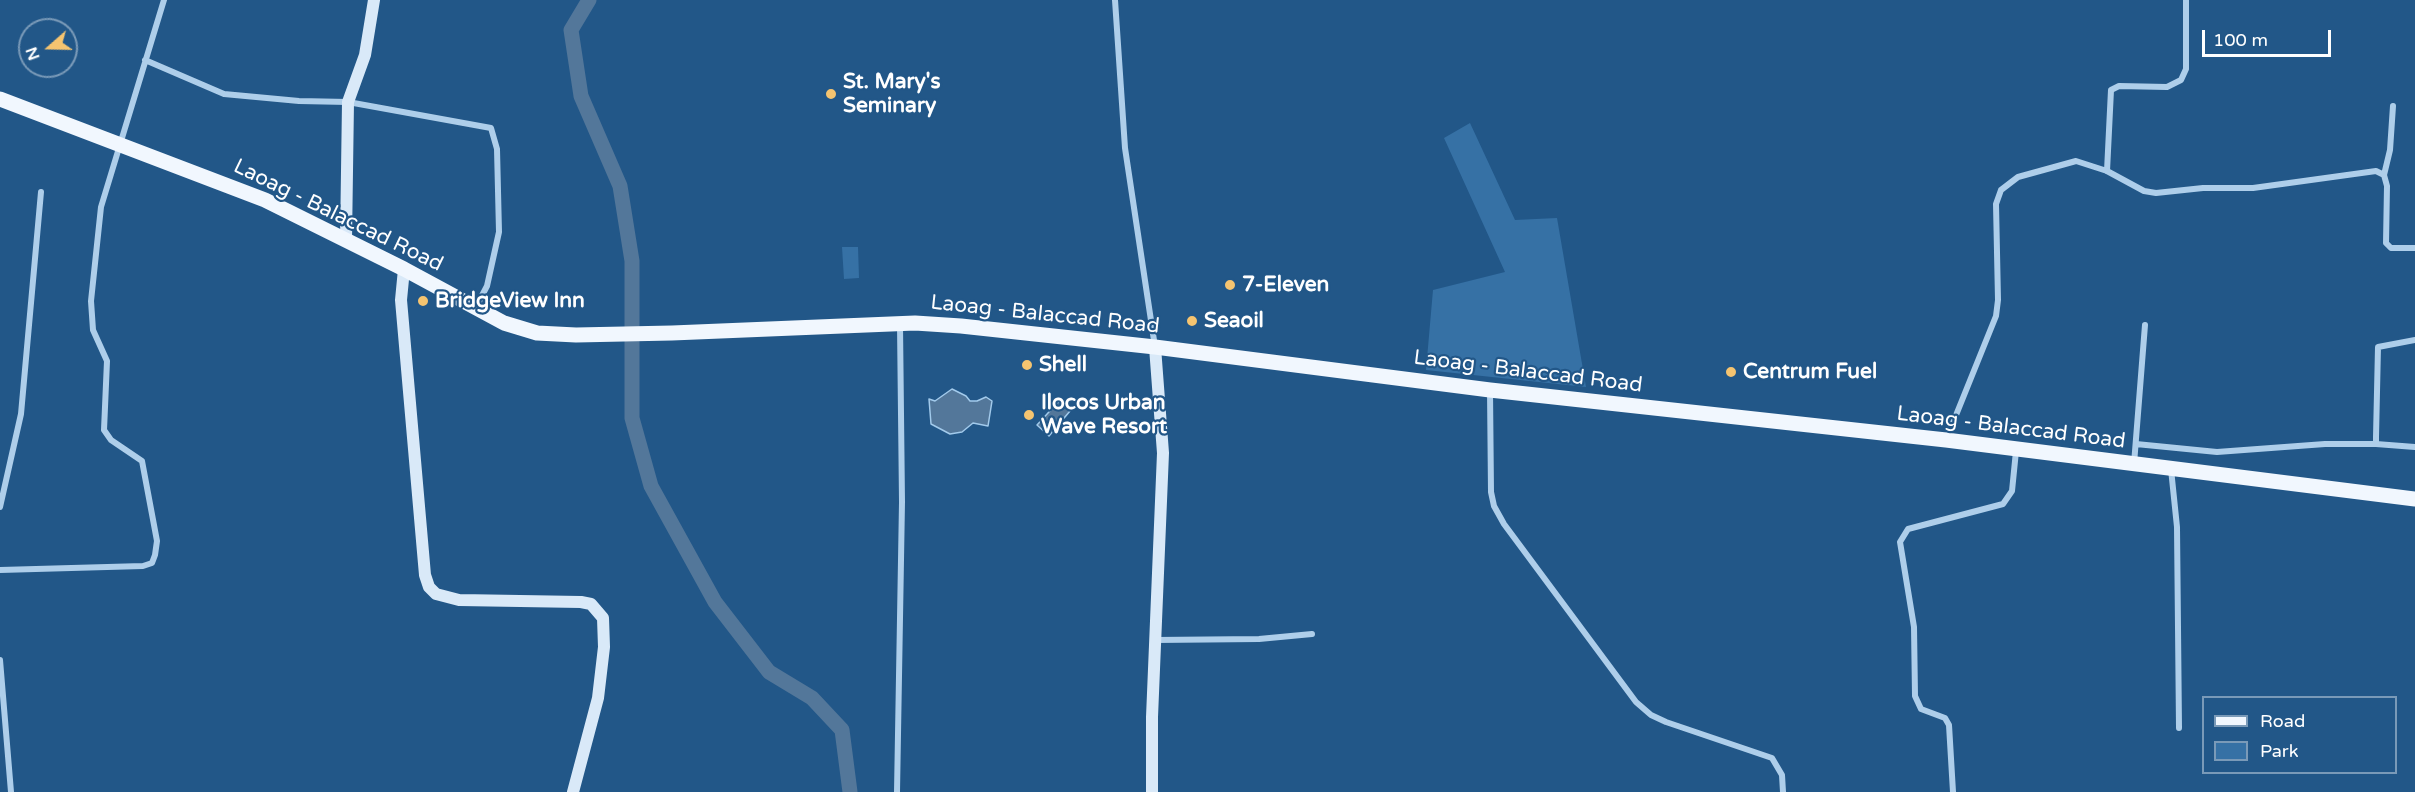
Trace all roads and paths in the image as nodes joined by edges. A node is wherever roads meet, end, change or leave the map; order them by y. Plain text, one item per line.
1 (164, 0) edge
2 (374, 0) edge
3 (1115, 0) edge
4 (2186, 0) edge
5 (145, 60) junction
6 (0, 99) edge
7 (348, 102) junction
8 (2393, 106) dead end
9 (120, 146) junction
10 (2107, 171) junction
11 (2384, 175) junction
12 (41, 192) dead end
13 (346, 240) junction
14 (2415, 248) edge
15 (404, 269) junction
16 (475, 307) junction
17 (900, 324) junction
18 (2145, 325) dead end
19 (2415, 340) edge
20 (1155, 347) junction
21 (1490, 390) junction
22 (1946, 440) junction
23 (2136, 444) junction
24 (2376, 444) junction
25 (2415, 447) edge
26 (2016, 451) junction
27 (2134, 465) junction
28 (2171, 469) junction
29 (2415, 499) edge
30 (0, 507) edge
31 (0, 570) edge
32 (1312, 634) dead end
33 (1155, 640) junction
34 (0, 660) edge
35 (2179, 728) dead end
36 (11, 792) edge
37 (573, 792) edge
38 (897, 792) edge
39 (1152, 792) edge
40 (1783, 792) edge
41 (1953, 792) edge

1 - 5 street
2 - 7 street
3 - 20 street
4 - 10 street
5 - 7 street
5 - 9 street
6 - 9 main road, Laoag - Balaccad Road
7 - 13 street
7 - 16 street
8 - 11 street
9 - 13 main road, Laoag - Balaccad Road
9 - 31 street
10 - 11 street
10 - 22 street
11 - 14 street
12 - 30 street
13 - 15 main road, Laoag - Balaccad Road
15 - 16 main road, Laoag - Balaccad Road
15 - 37 street
16 - 17 main road, Laoag - Balaccad Road
17 - 20 main road, Laoag - Balaccad Road
17 - 38 street
18 - 23 street
19 - 24 street
20 - 21 main road, Laoag - Balaccad Road
20 - 33 street
21 - 22 main road, Laoag - Balaccad Road
21 - 40 street
22 - 26 main road, Laoag - Balaccad Road
23 - 24 street
23 - 27 street
24 - 25 street
26 - 27 main road, Laoag - Balaccad Road
26 - 41 street
27 - 28 main road, Laoag - Balaccad Road
28 - 29 main road, Laoag - Balaccad Road
28 - 35 street
32 - 33 street
33 - 39 street
34 - 36 street

